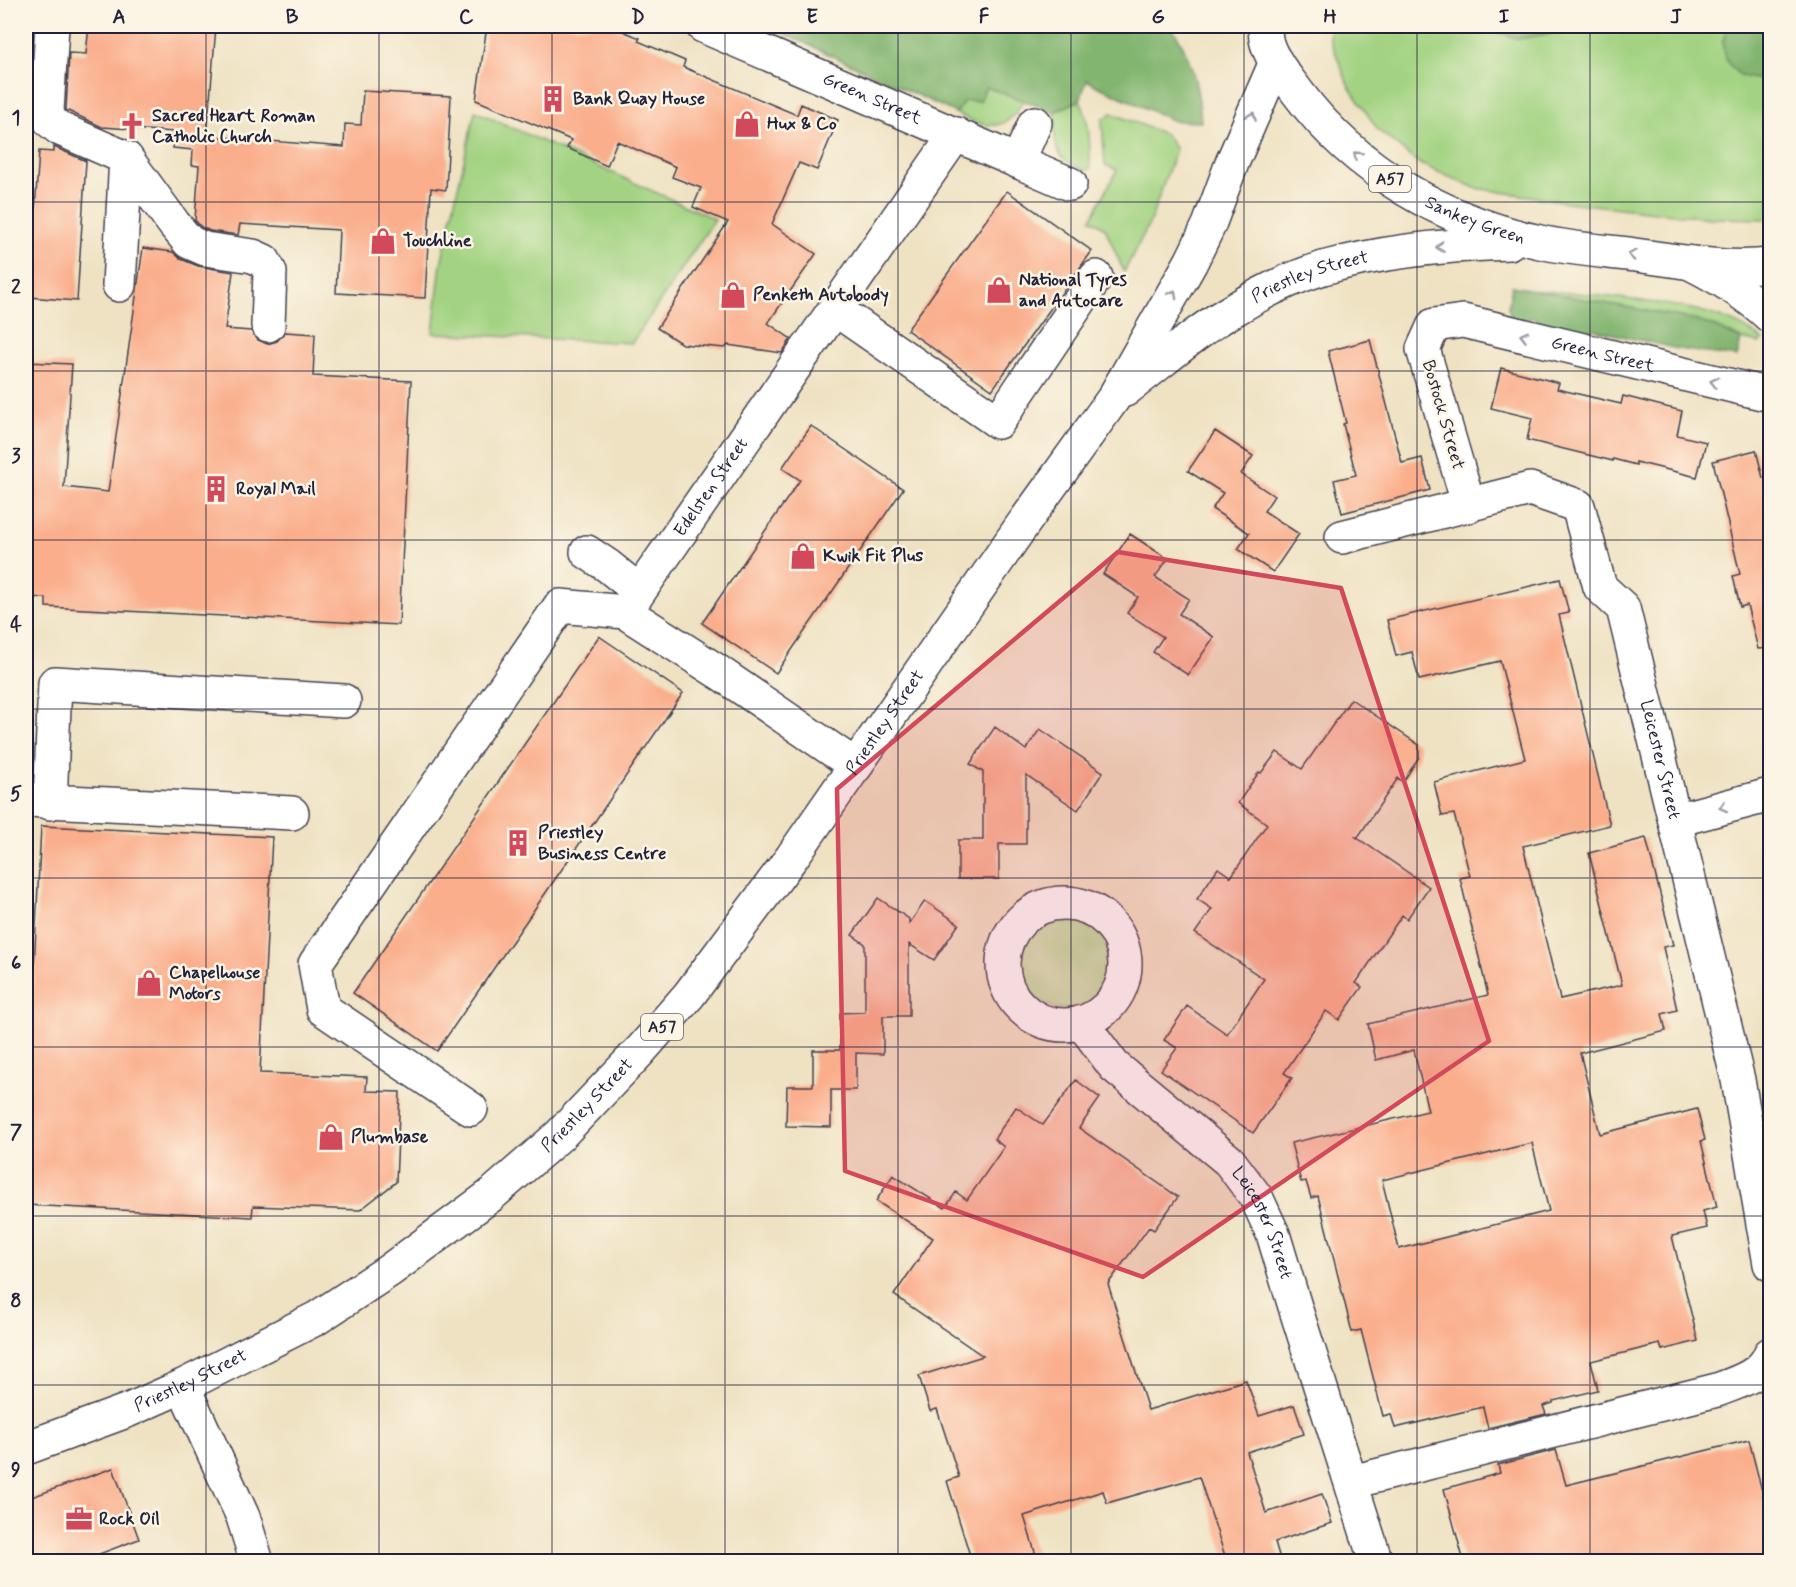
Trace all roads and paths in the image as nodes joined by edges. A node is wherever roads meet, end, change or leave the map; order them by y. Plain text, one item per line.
1 (52, 26) edge
2 (722, 29) edge
3 (1264, 37) edge
4 (1035, 123) dead end
5 (956, 134) junction
6 (126, 158) junction
7 (1018, 161) junction
8 (1070, 184) dead end
9 (1540, 242) junction
10 (1690, 263) junction
11 (1770, 266) edge
12 (1096, 277) dead end
13 (119, 285) dead end
14 (835, 309) junction
15 (1770, 316) edge
16 (268, 325) dead end
17 (1434, 326) joint
18 (1770, 395) edge
19 (1113, 399) junction
20 (1469, 506) junction
21 (1342, 537) dead end
22 (587, 552) dead end
23 (632, 602) junction
24 (344, 701) dead end
25 (856, 766) junction
26 (1770, 795) edge
27 (38, 802) edge
28 (292, 813) dead end
29 (1676, 820) junction
30 (1082, 1023) dead end
31 (471, 1109) dead end
32 (1770, 1264) edge
33 (1770, 1359) edge
34 (183, 1386) junction
35 (26, 1448) edge
36 (1352, 1482) junction
37 (257, 1562) edge
38 (1376, 1562) edge

1 - 6 main road
2 - 5 main road, Green Street
9 -> 3 main road, Sankey Green / A57
19 -> 3 main road, Priestley Street / A57
4 - 7 main road
5 - 7 main road, Green Street
5 - 14 main road, Edelsten Street
6 - 13 main road
6 - 16 main road
7 - 8 main road, Green Street
10 -> 9 main road, Sankey Green / A57
9 -> 19 main road, Priestley Street / A57
10 - 11 main road, Sankey Green / A57
10 - 15 main road
12 - 14 main road
14 - 23 main road, Edelsten Street
18 -> 17 main road, Green Street
17 - 20 main road, Bostock Street
19 - 25 main road, Priestley Street / A57
20 - 21 main road, Leicester Street
20 - 29 main road, Leicester Street
22 - 23 main road
23 - 25 main road
23 - 31 main road
24 - 27 main road
25 - 34 main road, Priestley Street / A57
26 -> 29 main road
27 - 28 main road
29 - 32 main road, Leicester Street
30 - 36 main road, Leicester Street
33 - 36 main road
34 - 35 main road, Priestley Street / A57
34 - 37 main road
36 - 38 main road, Leicester Street

